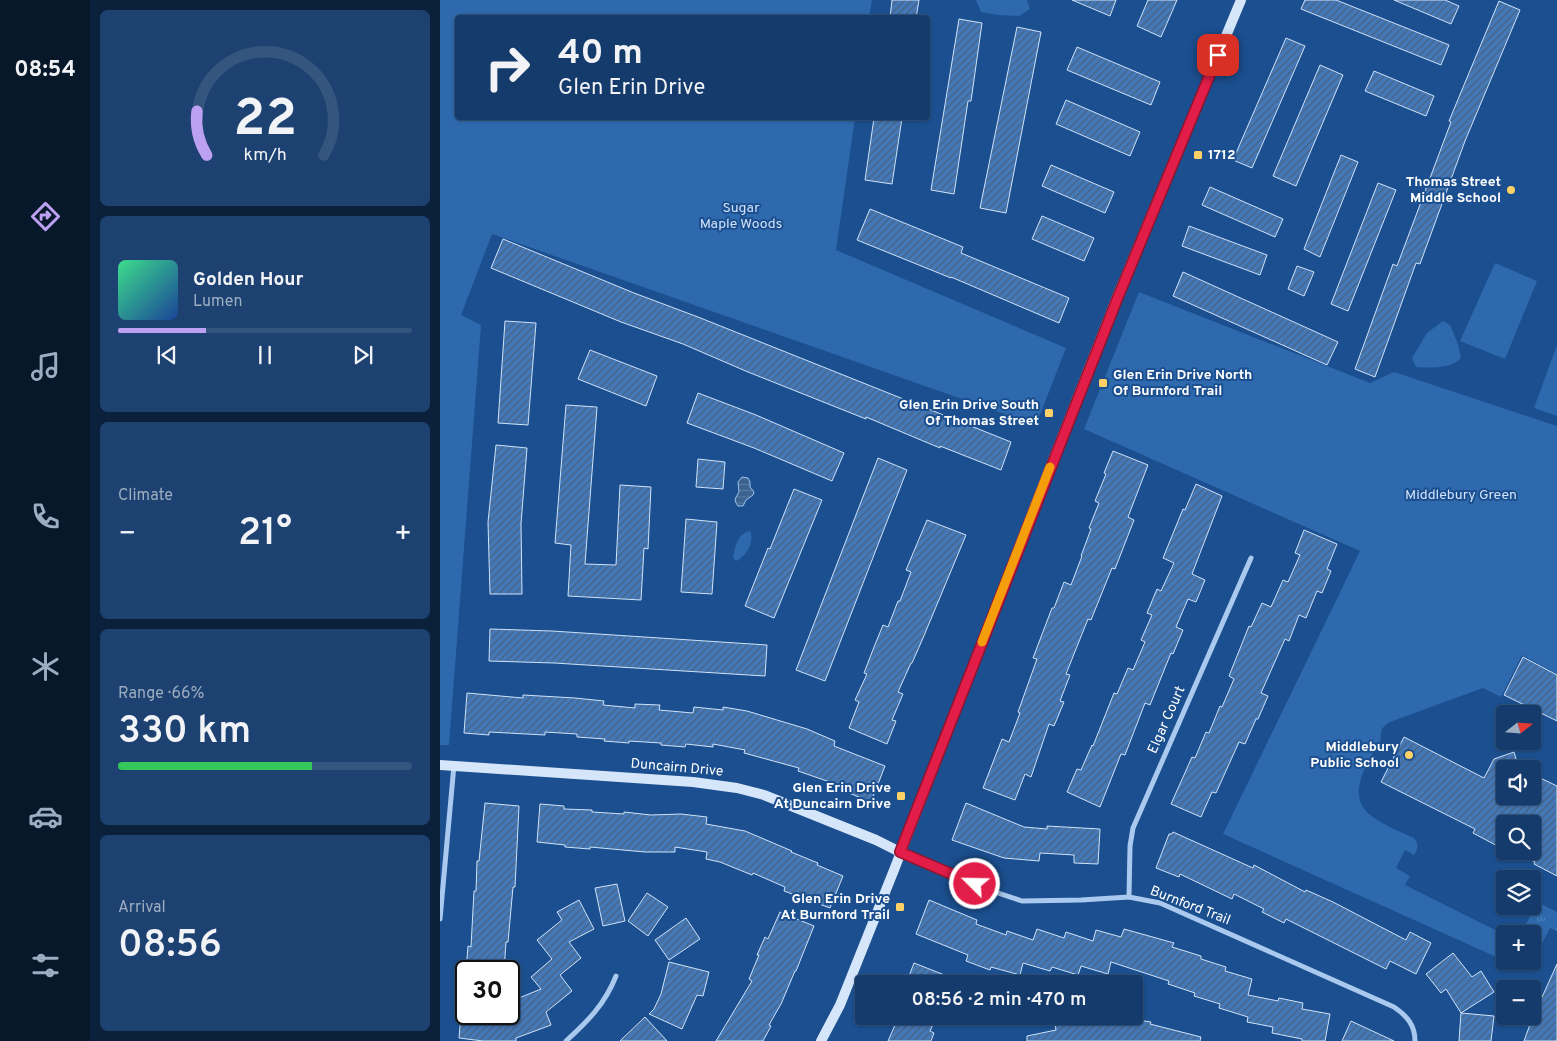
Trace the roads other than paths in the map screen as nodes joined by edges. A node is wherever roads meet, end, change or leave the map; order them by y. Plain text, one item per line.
1 (1241, 0) edge
2 (1250, 558) dead end
3 (440, 765) edge
4 (454, 766) junction
5 (900, 852) junction
6 (1130, 897) junction
7 (440, 918) edge
8 (616, 976) dead end
9 (566, 1041) edge
10 (821, 1041) edge
11 (1415, 1041) edge

1 - 5 street
2 - 6 street, Elgar Court
3 - 4 street, Duncairn Drive
4 - 5 street, Duncairn Drive
4 - 7 street
5 - 6 street, Burnford Trail
5 - 10 street
6 - 11 street, Burnford Trail
8 - 9 street

